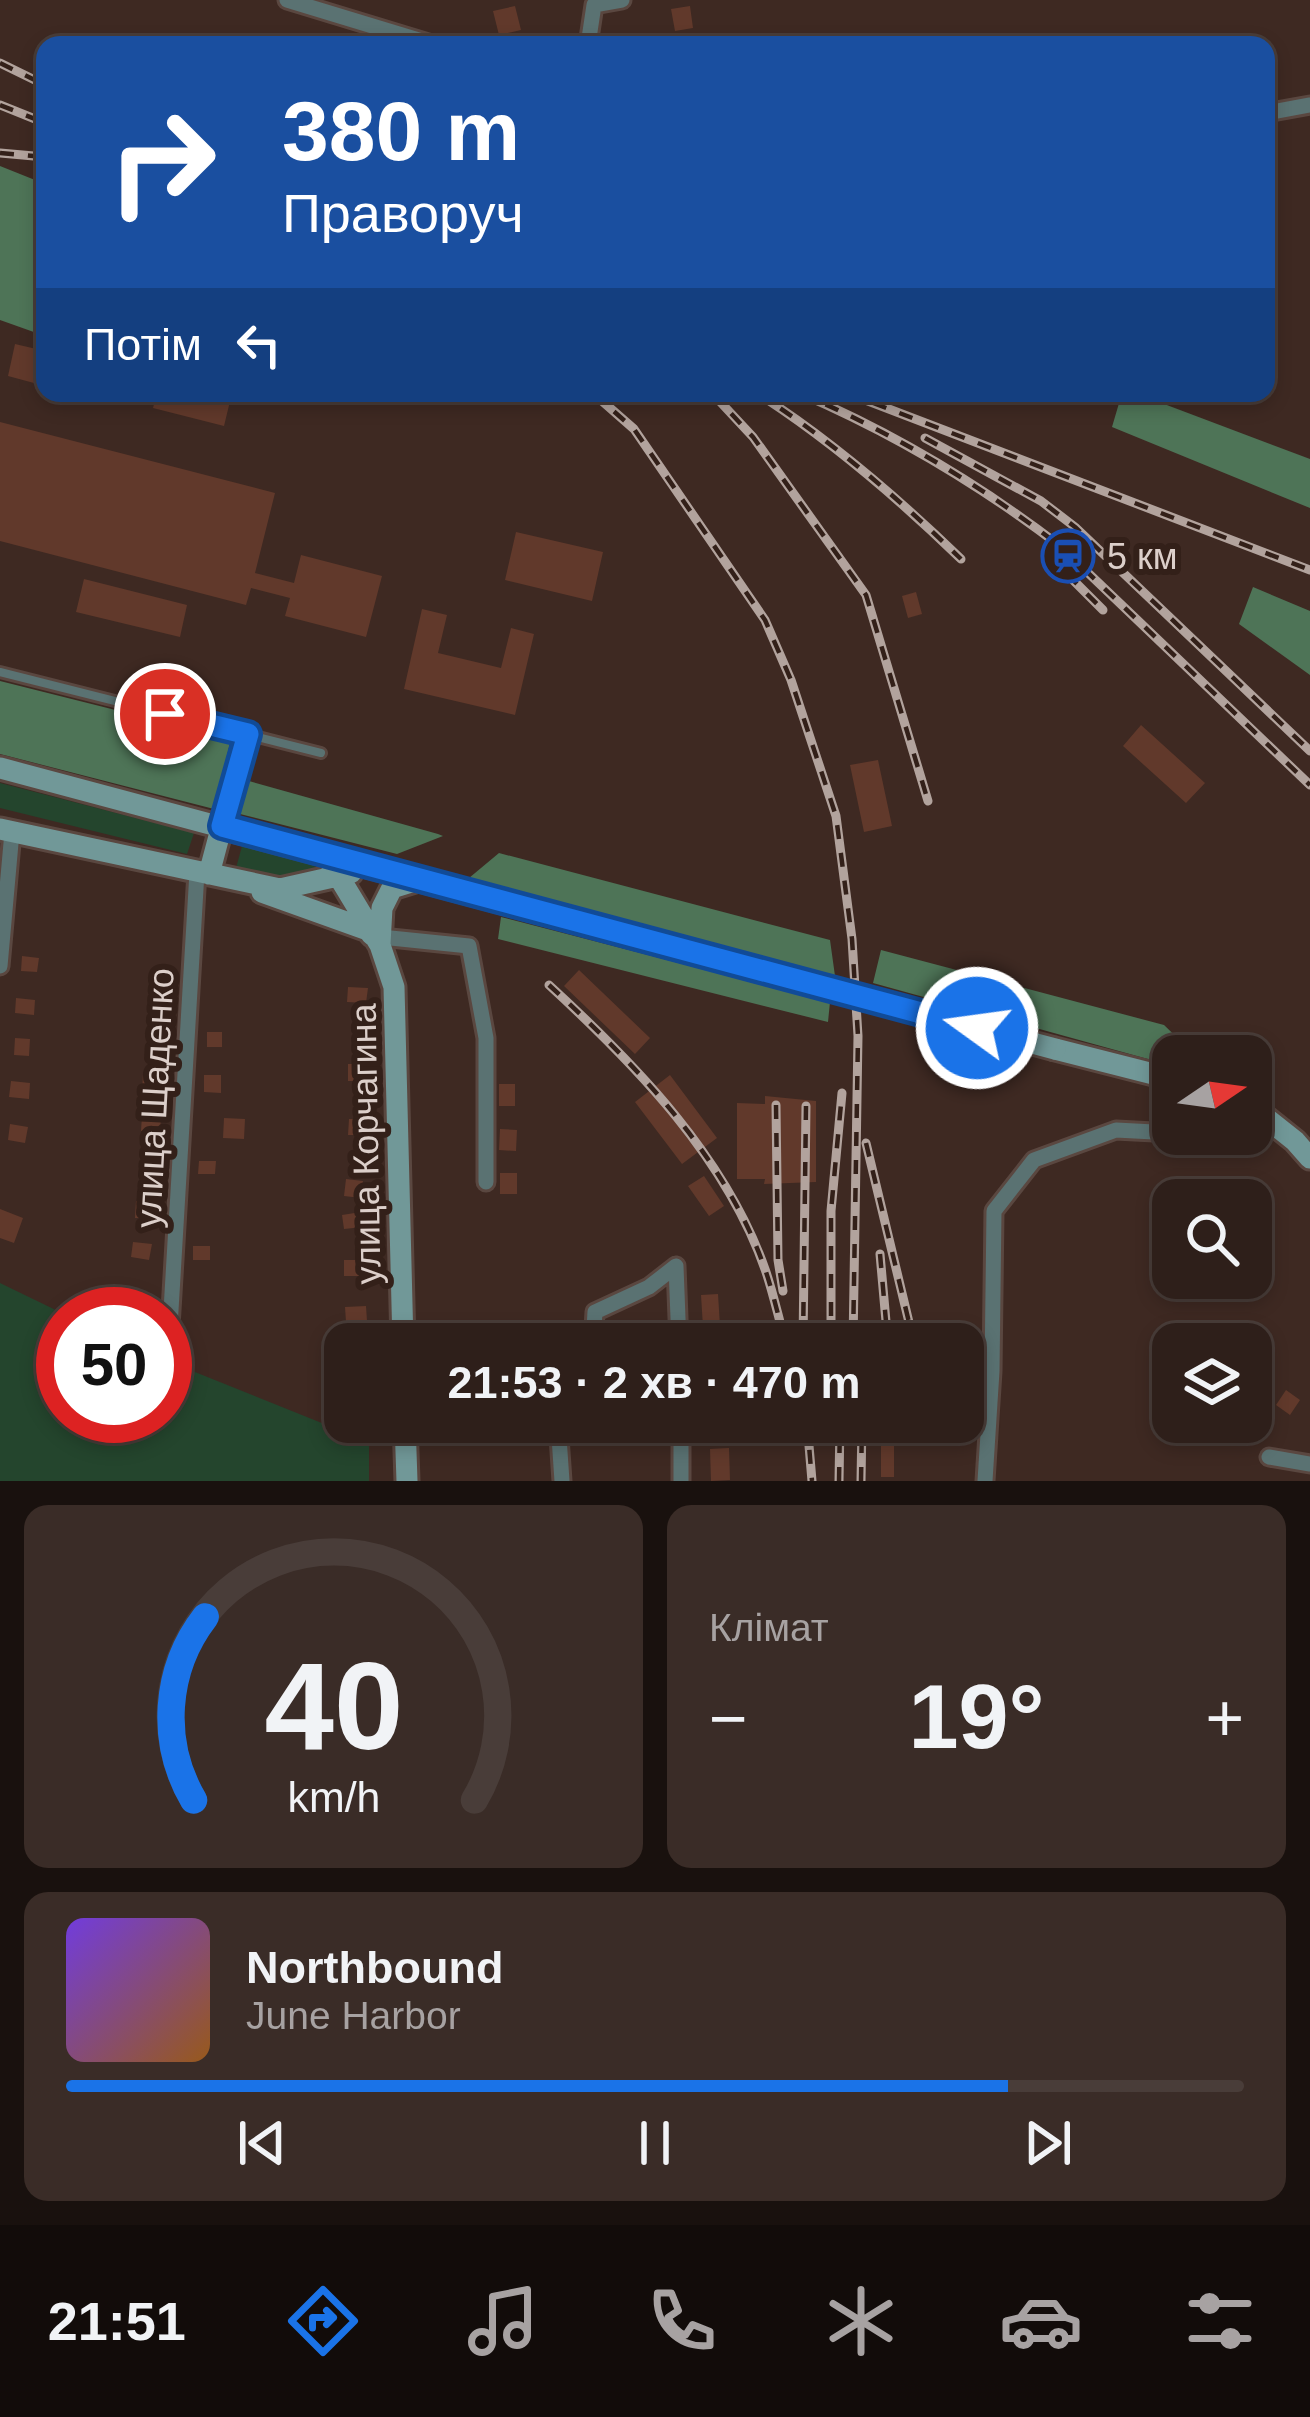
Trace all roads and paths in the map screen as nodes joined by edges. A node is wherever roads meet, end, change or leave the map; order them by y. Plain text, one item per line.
1 (287, 0) edge
2 (622, 0) edge
3 (593, 3) edge
4 (406, 36) edge
5 (589, 36) edge
6 (1310, 105) edge
7 (1275, 111) edge
8 (0, 672) edge
9 (248, 734) junction
10 (320, 753) dead end
11 (0, 768) edge
12 (222, 826) junction
13 (6, 831) edge
14 (324, 852) junction
15 (380, 867) junction
16 (210, 875) junction
17 (338, 876) junction
18 (423, 879) junction
19 (381, 941) junction
20 (0, 966) edge
21 (1152, 1074) edge
22 (1272, 1125) edge
23 (1152, 1131) edge
24 (1310, 1158) edge
25 (485, 1182) dead end
26 (174, 1287) edge
27 (402, 1323) edge
28 (594, 1323) edge
29 (678, 1323) edge
30 (405, 1443) edge
31 (559, 1443) edge
32 (681, 1443) edge
33 (1269, 1457) dead end
34 (1310, 1464) edge
35 (406, 1481) edge
36 (562, 1481) edge
37 (681, 1481) edge
38 (985, 1481) edge

1 - 4 street
2 - 3 street
3 - 5 street
6 - 7 street
8 - 9 lane
9 - 10 lane
9 - 12 lane
11 - 12 main road
12 - 14 main road
12 - 16 main road
13 - 16 main road
13 - 20 street
14 - 15 main road
14 - 17 main road, улица Корчагина
15 - 17 main road
15 - 18 main road
16 - 17 main road
16 - 19 main road
16 - 26 street, улица Щаденко
17 - 19 main road, улица Корчагина
18 - 19 main road
18 - 21 main road, bridge
19 - 25 street
19 - 27 main road, улица Корчагина
22 - 24 main road
23 - 38 street
28 - 29 street
30 - 35 main road
31 - 36 street
32 - 37 street
33 - 34 street

